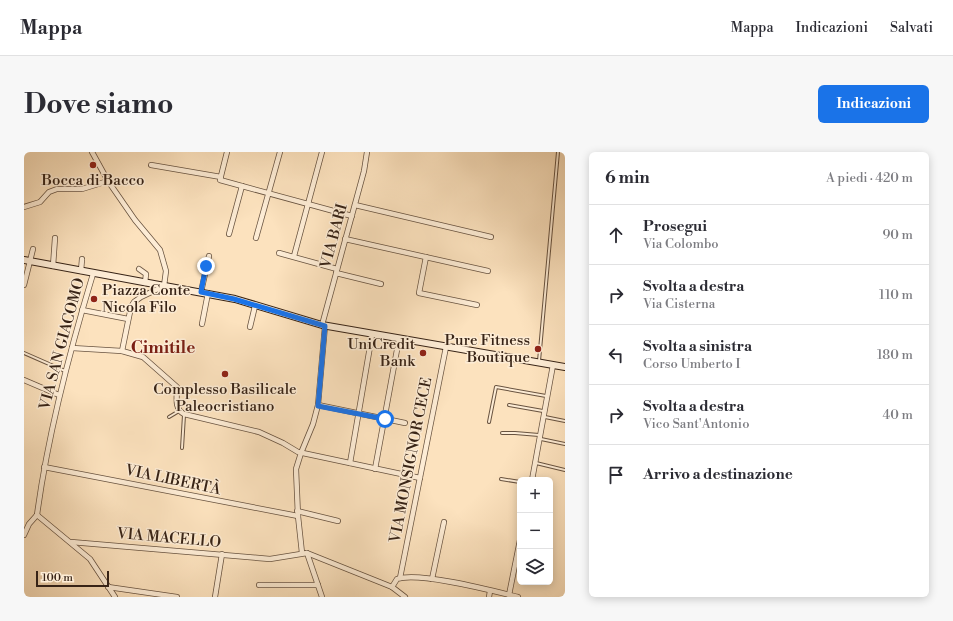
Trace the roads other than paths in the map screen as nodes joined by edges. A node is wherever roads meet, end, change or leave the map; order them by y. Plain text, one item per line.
1 (92, 152) edge
2 (227, 152) edge
3 (280, 152) edge
4 (322, 152) edge
5 (367, 152) edge
6 (558, 152) edge
7 (151, 165) dead end
8 (221, 179) junction
9 (108, 181) junction
10 (242, 186) junction
11 (269, 193) junction
12 (308, 204) junction
13 (355, 205) junction
14 (24, 207) edge
15 (352, 216) junction
16 (229, 234) dead end
17 (491, 237) dead end
18 (55, 238) dead end
19 (256, 238) dead end
20 (345, 239) junction
21 (33, 249) dead end
22 (279, 253) dead end
23 (209, 256) dead end
24 (294, 256) junction
25 (426, 257) junction
26 (82, 259) dead end
27 (24, 260) edge
28 (31, 262) junction
29 (53, 266) junction
30 (139, 269) dead end
31 (81, 271) junction
32 (336, 271) junction
33 (488, 271) dead end
34 (93, 274) junction
35 (145, 283) junction
36 (381, 284) dead end
37 (24, 285) edge
38 (164, 286) junction
39 (201, 292) junction
40 (208, 293) junction
41 (478, 305) dead end
42 (255, 306) junction
43 (82, 310) junction
44 (128, 320) junction
45 (202, 324) dead end
46 (323, 326) junction
47 (250, 327) dead end
48 (372, 334) junction
49 (399, 339) junction
50 (446, 347) junction
51 (72, 348) junction
52 (122, 351) junction
53 (24, 353) edge
54 (539, 362) junction
55 (553, 365) junction
56 (565, 367) edge
57 (66, 371) junction
58 (24, 380) edge
59 (59, 395) junction
60 (547, 396) junction
61 (509, 405) dead end
62 (318, 406) junction
63 (179, 410) junction
64 (544, 411) junction
65 (184, 414) junction
66 (358, 414) junction
67 (169, 417) dead end
68 (543, 417) junction
69 (385, 419) junction
70 (565, 421) edge
71 (489, 422) dead end
72 (405, 423) dead end
73 (502, 433) dead end
74 (540, 437) junction
75 (565, 444) edge
76 (182, 448) dead end
77 (300, 453) junction
78 (350, 463) junction
79 (535, 463) junction
80 (44, 467) junction
81 (376, 468) junction
82 (565, 470) edge
83 (533, 477) edge
84 (420, 478) junction
85 (501, 479) dead end
86 (517, 482) edge
87 (297, 513) junction
88 (37, 515) junction
89 (338, 521) dead end
90 (444, 522) dead end
91 (24, 535) edge
92 (71, 542) junction
93 (518, 549) edge
94 (305, 553) junction
95 (222, 554) junction
96 (400, 578) junction
97 (432, 579) junction
98 (318, 584) junction
99 (259, 585) dead end
100 (108, 587) junction
101 (392, 587) junction
102 (490, 591) junction
103 (509, 595) junction
104 (115, 597) edge
105 (177, 597) edge
106 (215, 597) edge
107 (322, 597) edge
108 (405, 597) edge
109 (489, 597) edge
110 (518, 597) edge

1 - 9 street
2 - 8 street
3 - 11 street
4 - 12 street
5 - 13 street, VIA BARI
6 - 54 lane
7 - 8 street
8 - 10 street
9 - 14 street
9 - 38 street
10 - 11 street
10 - 16 street
11 - 12 street
11 - 19 street
12 - 15 street
12 - 24 street
13 - 15 street, VIA BARI
13 - 17 street
15 - 20 street, VIA BARI
18 - 29 street
20 - 25 street
20 - 32 street, VIA BARI
21 - 28 street
22 - 24 street
23 - 39 street
24 - 32 street
25 - 33 street
25 - 41 street
26 - 31 street
27 - 28 main road
28 - 29 main road
28 - 37 street
29 - 31 main road
30 - 35 street
31 - 34 main road
32 - 36 street
32 - 46 street, VIA BARI
34 - 35 main road
34 - 43 street, VIA SAN GIACOMO
35 - 38 main road
38 - 39 main road
38 - 44 street
39 - 40 main road
40 - 42 main road
40 - 45 street
42 - 46 main road
42 - 47 street
43 - 44 street
43 - 51 street, VIA SAN GIACOMO
44 - 52 street
46 - 48 main road
46 - 62 street, VIA BARI
48 - 49 main road
48 - 66 street
49 - 50 main road
49 - 69 street
50 - 54 main road
50 - 84 street, VIA MONSIGNOR CECE
51 - 52 street
51 - 57 street, VIA SAN GIACOMO
52 - 63 street
53 - 57 lane
54 - 55 main road
55 - 56 main road
55 - 60 street
57 - 59 street, VIA SAN GIACOMO
58 - 59 street
59 - 80 street, VIA SAN GIACOMO
60 - 64 street
60 - 71 lane
61 - 64 lane
62 - 66 street
62 - 77 street, VIA BARI
63 - 65 street
63 - 67 lane
64 - 68 street
65 - 76 lane
65 - 77 street
66 - 69 street
66 - 78 street
68 - 70 lane
68 - 74 street
69 - 72 street
69 - 81 street
73 - 74 lane
74 - 75 lane
74 - 79 street
77 - 78 street
77 - 87 street, VIA BARI
78 - 81 street
79 - 82 lane
79 - 83 street
80 - 87 street, VIA LIBERTÀ
80 - 88 street, VIA SAN GIACOMO
81 - 84 street
84 - 96 street, VIA MONSIGNOR CECE
85 - 86 lane
87 - 89 street, VIA LIBERTÀ
87 - 94 street, VIA BARI
88 - 91 street
88 - 92 street
90 - 97 street
92 - 95 street, VIA MACELLO
92 - 100 street
93 - 103 street
94 - 95 street, VIA MACELLO
94 - 98 street, VIA BARI
94 - 101 street
95 - 106 street
96 - 97 street
96 - 101 street
97 - 102 street
98 - 99 street
98 - 107 street, VIA BARI
100 - 104 street
100 - 105 street
101 - 108 street
102 - 103 street
102 - 109 street
103 - 110 street

